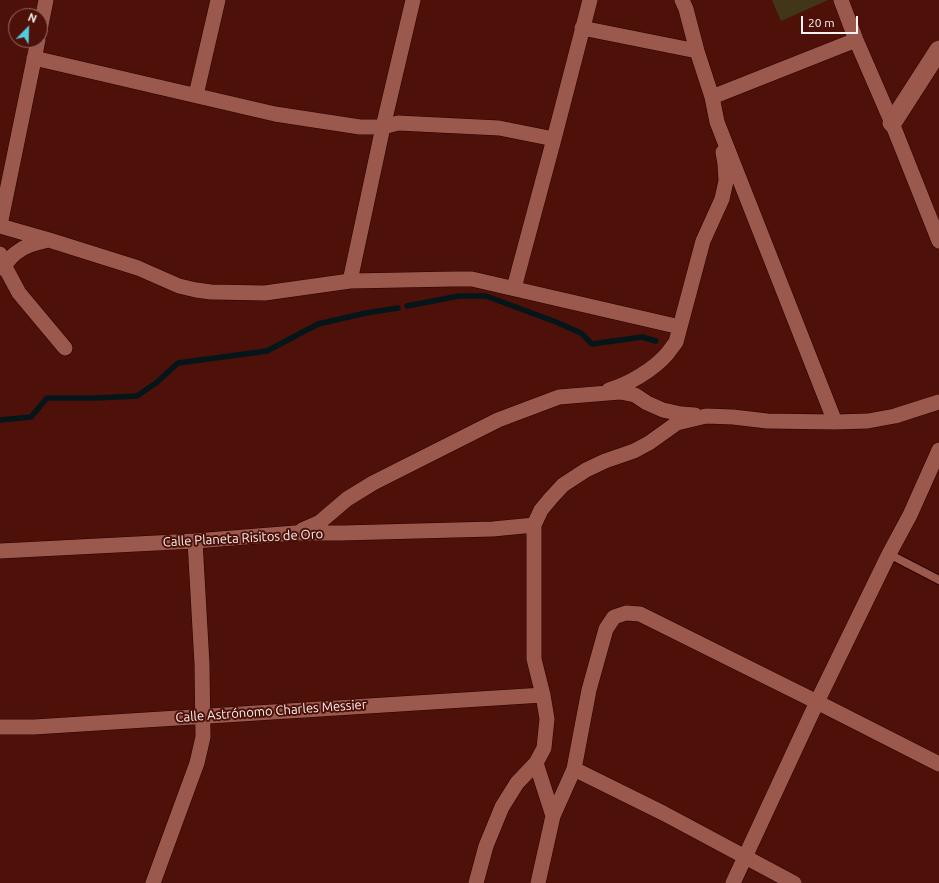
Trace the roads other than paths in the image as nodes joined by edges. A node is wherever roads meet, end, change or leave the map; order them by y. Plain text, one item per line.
1 (218, 0) edge
2 (414, 0) edge
3 (590, 0) edge
4 (682, 0) edge
5 (841, 0) edge
6 (582, 28) junction
7 (856, 40) junction
8 (36, 48) edge
9 (939, 50) edge
10 (697, 51) junction
11 (34, 58) junction
12 (196, 95) junction
13 (712, 97) junction
14 (717, 122) junction
15 (892, 123) junction
16 (383, 127) junction
17 (554, 139) junction
18 (0, 226) edge
19 (49, 240) junction
20 (939, 240) edge
21 (1, 262) edge
22 (350, 281) junction
23 (514, 288) junction
24 (680, 327) junction
25 (65, 348) dead end
26 (599, 393) junction
27 (939, 402) edge
28 (706, 416) junction
29 (836, 422) junction
30 (939, 450) edge
31 (534, 525) junction
32 (295, 533) junction
33 (195, 541) junction
34 (0, 551) edge
35 (888, 554) junction
36 (939, 580) edge
37 (543, 694) junction
38 (817, 702) junction
39 (203, 716) junction
40 (0, 727) edge
41 (536, 763) junction
42 (939, 764) edge
43 (574, 769) junction
44 (553, 816) junction
45 (745, 857) junction
46 (153, 883) edge
47 (476, 883) edge
48 (538, 883) edge
49 (733, 883) edge
50 (794, 883) edge

1 - 12 street
2 - 16 street
3 - 6 street
4 - 10 street
5 - 7 street
6 - 10 street
6 - 17 street
7 - 13 street
7 - 15 street
8 - 11 street
9 - 15 street
10 - 13 street
11 - 12 street
11 - 18 street
12 - 16 street
13 - 14 street
14 - 24 street
14 - 29 street
15 - 20 street
16 - 17 street
16 - 22 street
17 - 23 street
18 - 19 street
19 - 21 street
19 - 22 street
21 - 25 street
22 - 23 street
23 - 24 street
24 - 26 street
26 - 28 street
26 - 32 street
27 - 29 street
28 - 29 street
28 - 31 street
30 - 35 street
31 - 32 street, Calle Planeta Risitos de Oro
31 - 37 street
32 - 33 street, Calle Planeta Risitos de Oro
33 - 34 street, Calle Planeta Risitos de Oro
33 - 39 street
35 - 36 lane
35 - 38 street
37 - 39 street, Calle Astrónomo Charles Messier
37 - 41 street
38 - 42 street
38 - 43 street
38 - 45 street
39 - 40 street, Calle Astrónomo Charles Messier
39 - 46 street
41 - 44 street
41 - 47 street
43 - 44 street
43 - 45 street
44 - 48 street
45 - 49 street
45 - 50 street

